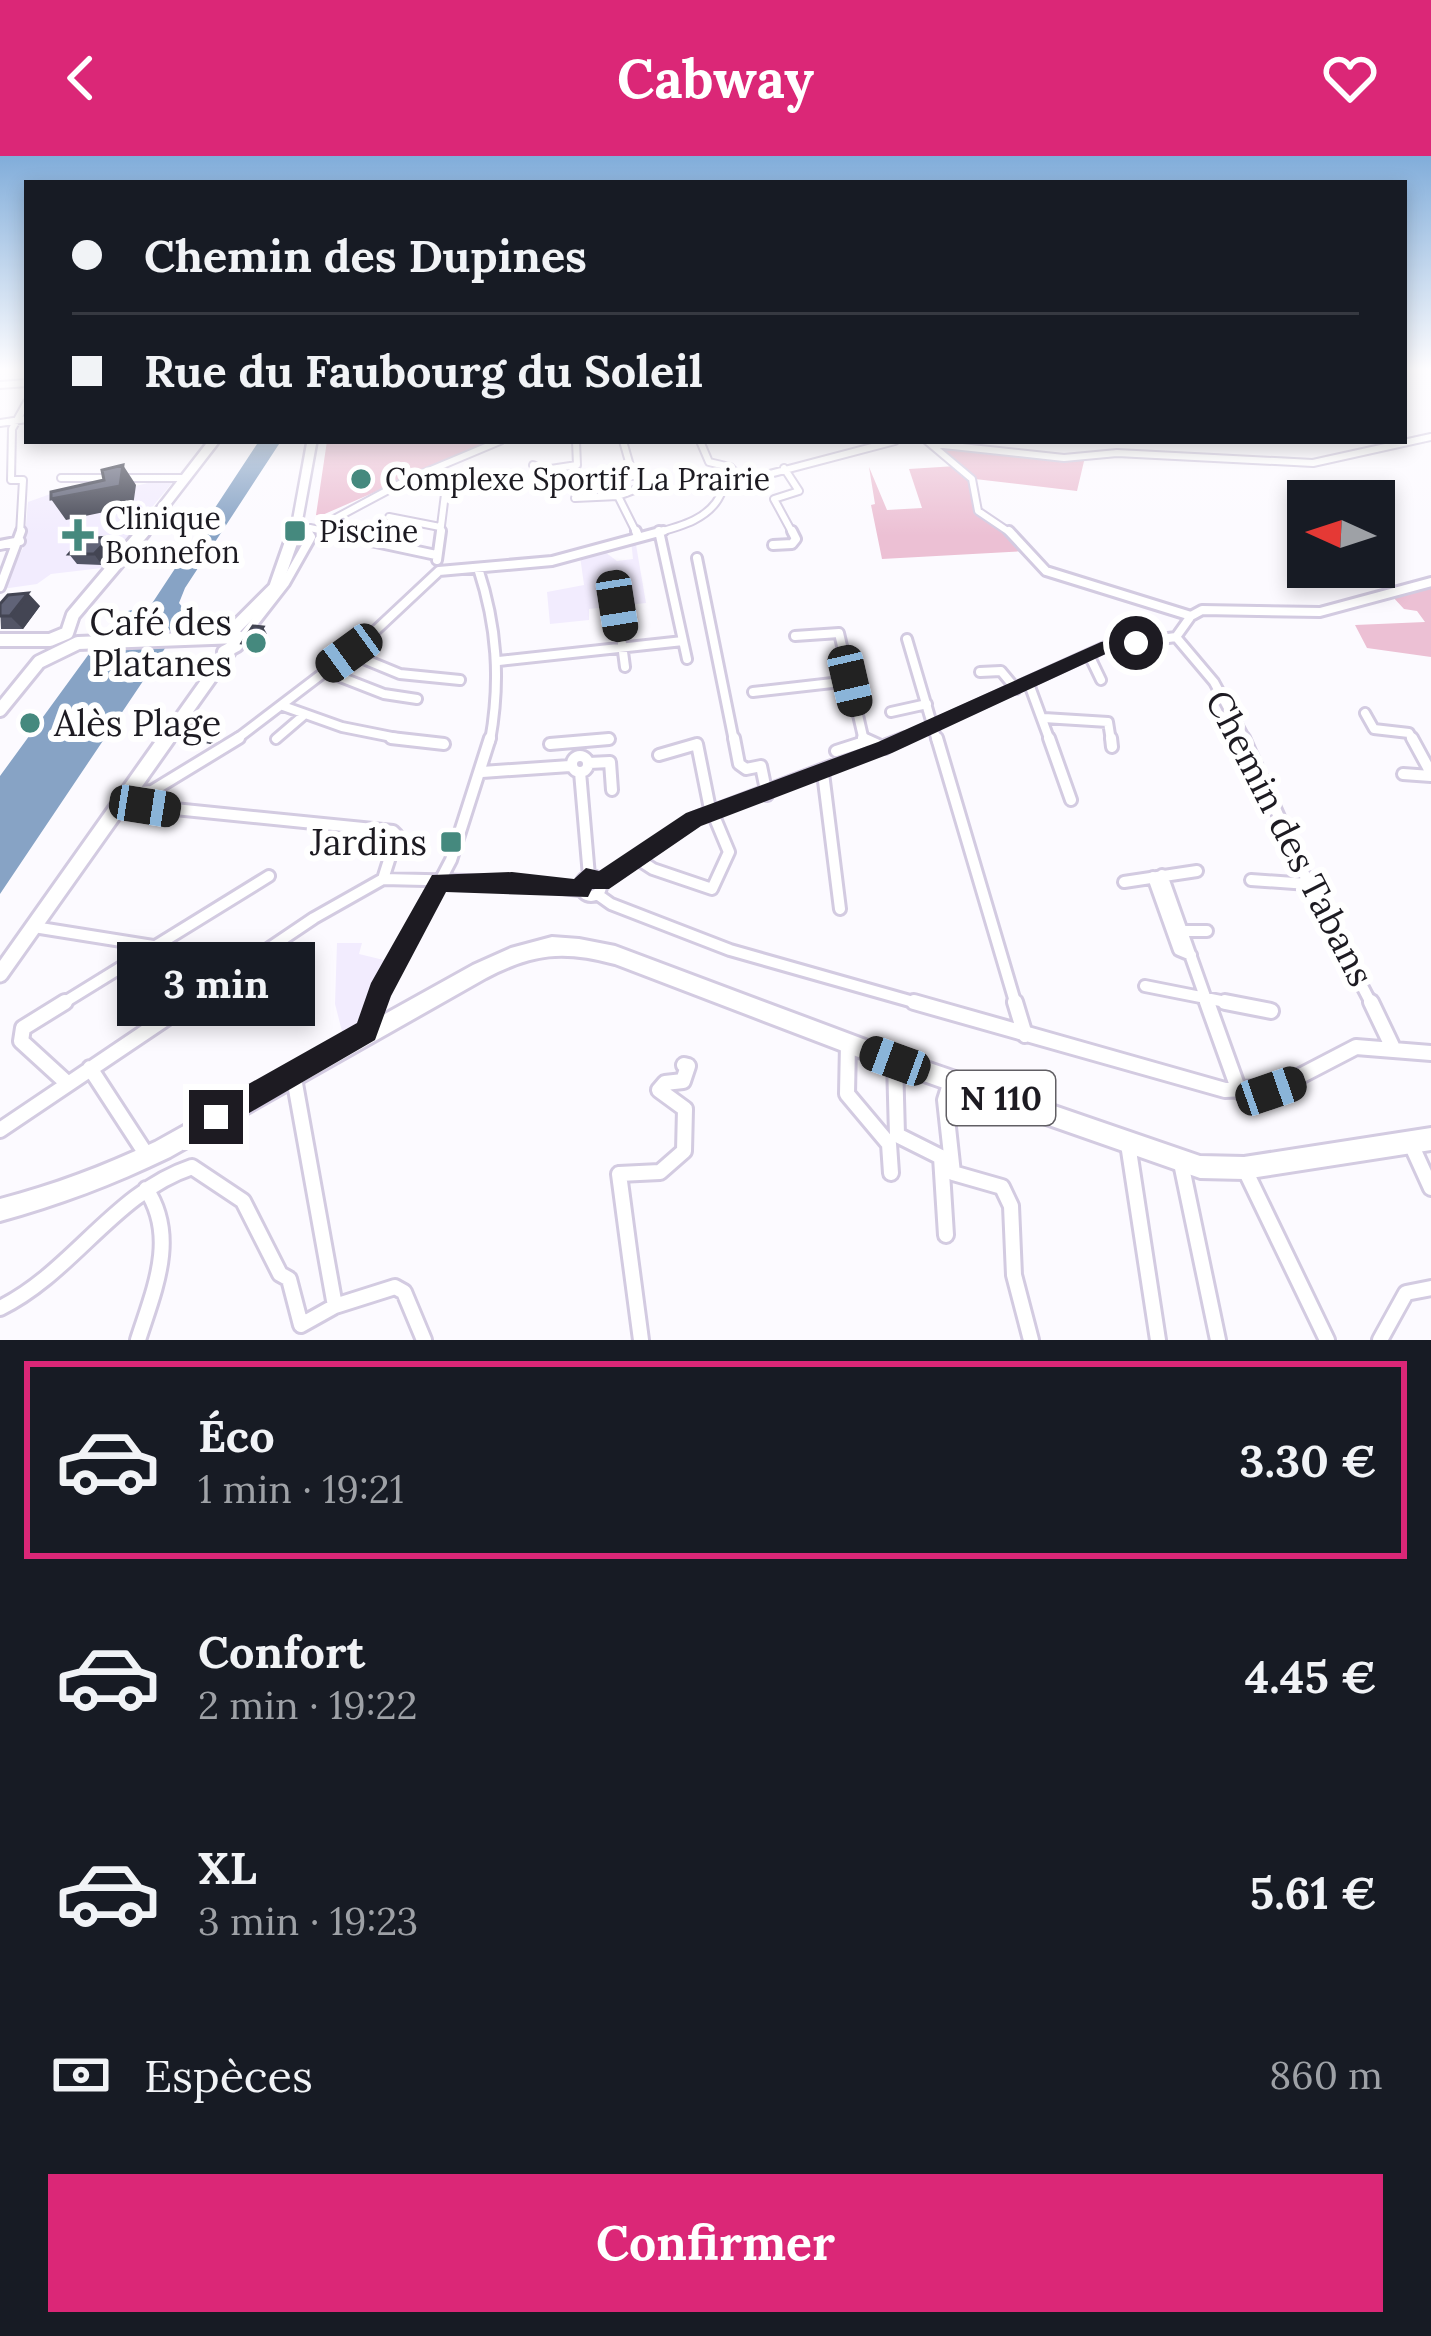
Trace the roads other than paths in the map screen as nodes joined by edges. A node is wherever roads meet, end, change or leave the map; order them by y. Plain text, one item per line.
1 (13, 425) edge
2 (212, 444) edge
3 (312, 444) edge
4 (493, 444) edge
5 (576, 444) edge
6 (624, 444) edge
7 (701, 444) edge
8 (882, 444) edge
9 (933, 444) edge
10 (948, 444) edge
11 (1399, 444) edge
12 (532, 465) dead end
13 (11, 466) junction
14 (784, 467) junction
15 (0, 468) edge
16 (633, 476) dead end
17 (61, 478) dead end
18 (185, 478) junction
19 (11, 479) junction
20 (743, 481) junction
21 (656, 482) dead end
22 (0, 486) edge
23 (441, 490) dead end
24 (618, 496) junction
25 (575, 498) dead end
26 (388, 517) dead end
27 (440, 527) junction
28 (322, 530) junction
29 (659, 531) junction
30 (305, 533) junction
31 (638, 536) junction
32 (20, 542) junction
33 (0, 545) edge
34 (772, 545) dead end
35 (436, 555) junction
36 (697, 558) dead end
37 (478, 568) junction
38 (439, 571) junction
39 (1431, 581) edge
40 (0, 587) edge
41 (617, 606) dead end
42 (1191, 616) junction
43 (795, 636) dead end
44 (70, 637) junction
45 (1176, 637) junction
46 (907, 639) dead end
47 (0, 640) edge
48 (683, 641) junction
49 (227, 642) junction
50 (52, 644) junction
51 (624, 647) junction
52 (349, 653) junction
53 (1089, 655) junction
54 (687, 658) dead end
55 (499, 661) junction
56 (625, 667) dead end
57 (325, 671) junction
58 (980, 672) dead end
59 (460, 680) dead end
60 (1101, 680) dead end
61 (850, 681) junction
62 (1029, 684) junction
63 (1016, 689) junction
64 (753, 692) dead end
65 (417, 699) dead end
66 (927, 704) junction
67 (283, 706) junction
68 (1, 707) edge
69 (891, 712) dead end
70 (1365, 713) dead end
71 (304, 715) junction
72 (1044, 718) junction
73 (934, 722) junction
74 (276, 739) dead end
75 (609, 739) dead end
76 (579, 742) junction
77 (864, 742) junction
78 (444, 744) dead end
79 (550, 744) dead end
80 (1112, 747) dead end
81 (885, 748) junction
82 (836, 751) dead end
83 (659, 755) dead end
84 (580, 764) junction
85 (482, 772) junction
86 (824, 773) junction
87 (1403, 774) dead end
88 (1431, 774) edge
89 (612, 790) dead end
90 (137, 793) junction
91 (767, 795) junction
92 (1070, 800) dead end
93 (712, 813) junction
94 (636, 858) junction
95 (1197, 871) dead end
96 (269, 876) dead end
97 (1157, 876) junction
98 (382, 879) junction
99 (1251, 880) dead end
100 (440, 882) junction
101 (1124, 882) dead end
102 (1308, 884) junction
103 (592, 888) junction
104 (840, 909) dead end
105 (34, 927) junction
106 (1182, 931) junction
107 (1207, 931) dead end
108 (155, 946) junction
109 (1191, 955) junction
110 (0, 974) edge
111 (1145, 986) dead end
112 (1206, 999) junction
113 (1271, 1011) dead end
114 (366, 1031) junction
115 (1024, 1036) junction
116 (848, 1044) junction
117 (1393, 1048) junction
118 (1431, 1053) edge
119 (895, 1061) junction
120 (684, 1065) dead end
121 (90, 1068) junction
122 (293, 1073) junction
123 (951, 1082) junction
124 (67, 1083) junction
125 (1239, 1091) junction
126 (0, 1130) edge
127 (1421, 1140) edge
128 (1128, 1144) junction
129 (146, 1155) junction
130 (1181, 1163) junction
131 (1244, 1168) junction
132 (891, 1173) dead end
133 (1431, 1188) edge
134 (146, 1189) junction
135 (0, 1210) edge
136 (946, 1235) dead end
137 (1431, 1288) edge
138 (335, 1306) junction
139 (0, 1308) edge
140 (138, 1340) edge
141 (424, 1340) edge
142 (641, 1340) edge
143 (1031, 1340) edge
144 (1158, 1340) edge
145 (1218, 1340) edge
146 (1327, 1340) edge
147 (1380, 1340) edge

1 - 13 street
2 - 18 main road
3 - 30 main road
4 - 28 street
5 - 12 street
6 - 16 street
7 - 20 street
8 - 14 street
9 - 42 street
10 - 11 street
13 - 15 street
13 - 19 street
14 - 20 street
14 - 34 street
17 - 18 street
18 - 44 main road
19 - 22 street
19 - 32 street
20 - 29 street
21 - 24 street
23 - 27 street
24 - 25 street
24 - 31 street
26 - 27 street
27 - 35 street
28 - 30 street
28 - 35 street
29 - 31 street
29 - 48 street
30 - 49 main road
31 - 37 street
32 - 33 street
32 - 40 street
35 - 38 street
36 - 91 street
37 - 38 street
37 - 55 street
38 - 52 street
39 - 42 street
41 - 51 street
42 - 45 street
43 - 61 street
44 - 49 main road
44 - 50 main road
45 - 53 street
45 - 102 street, Chemin des Tabans
46 - 66 street
47 - 50 main road
48 - 51 street
48 - 54 street
49 - 90 main road
50 - 68 main road
51 - 55 street
51 - 56 street
52 - 57 street
52 - 59 street
53 - 60 street
53 - 62 street
55 - 85 street
57 - 65 street
57 - 67 street
58 - 63 street
61 - 64 street
61 - 77 street
62 - 63 street
62 - 72 street
63 - 73 street
66 - 69 street
66 - 73 street
67 - 71 street
67 - 90 street
70 - 88 street
71 - 74 street
71 - 78 street
72 - 80 street
72 - 92 street
73 - 81 street
73 - 115 street
75 - 76 street
76 - 79 street
76 - 84 street
77 - 81 street
77 - 82 street
81 - 86 street
83 - 93 street
84 - 85 street
84 - 89 street
84 - 103 street
85 - 100 street
86 - 91 street
86 - 104 street
87 - 88 street
90 - 98 street
90 - 105 main road
91 - 93 street
93 - 94 street
93 - 94 street
94 - 103 street
95 - 97 street
96 - 108 street
97 - 101 street
97 - 106 street
97 - 109 street
98 - 100 street
98 - 121 street
99 - 102 street
100 - 103 street
100 - 114 street
102 - 117 street, Chemin des Tabans
103 - 115 street
105 - 108 street
105 - 110 main road
106 - 107 street
106 - 109 street
108 - 124 street
109 - 112 street
111 - 112 street
112 - 113 street
112 - 125 street
114 - 116 main road, N 110
114 - 122 main road, N 110
115 - 125 street
116 - 119 main road, N 110
116 - 132 street
117 - 118 street
117 - 125 street
119 - 123 main road, N 110
119 - 136 street
120 - 142 street
121 - 124 street
121 - 129 street
122 - 129 main road, N 110
122 - 138 street
123 - 128 main road, N 110
123 - 143 street
124 - 126 street
127 - 131 main road, N 110
127 - 133 street
128 - 130 main road, N 110
128 - 144 street
129 - 135 main road, N 110
130 - 131 main road, N 110
130 - 145 street
131 - 146 street
134 - 138 street
134 - 139 street
134 - 140 street
137 - 147 street
138 - 141 street

